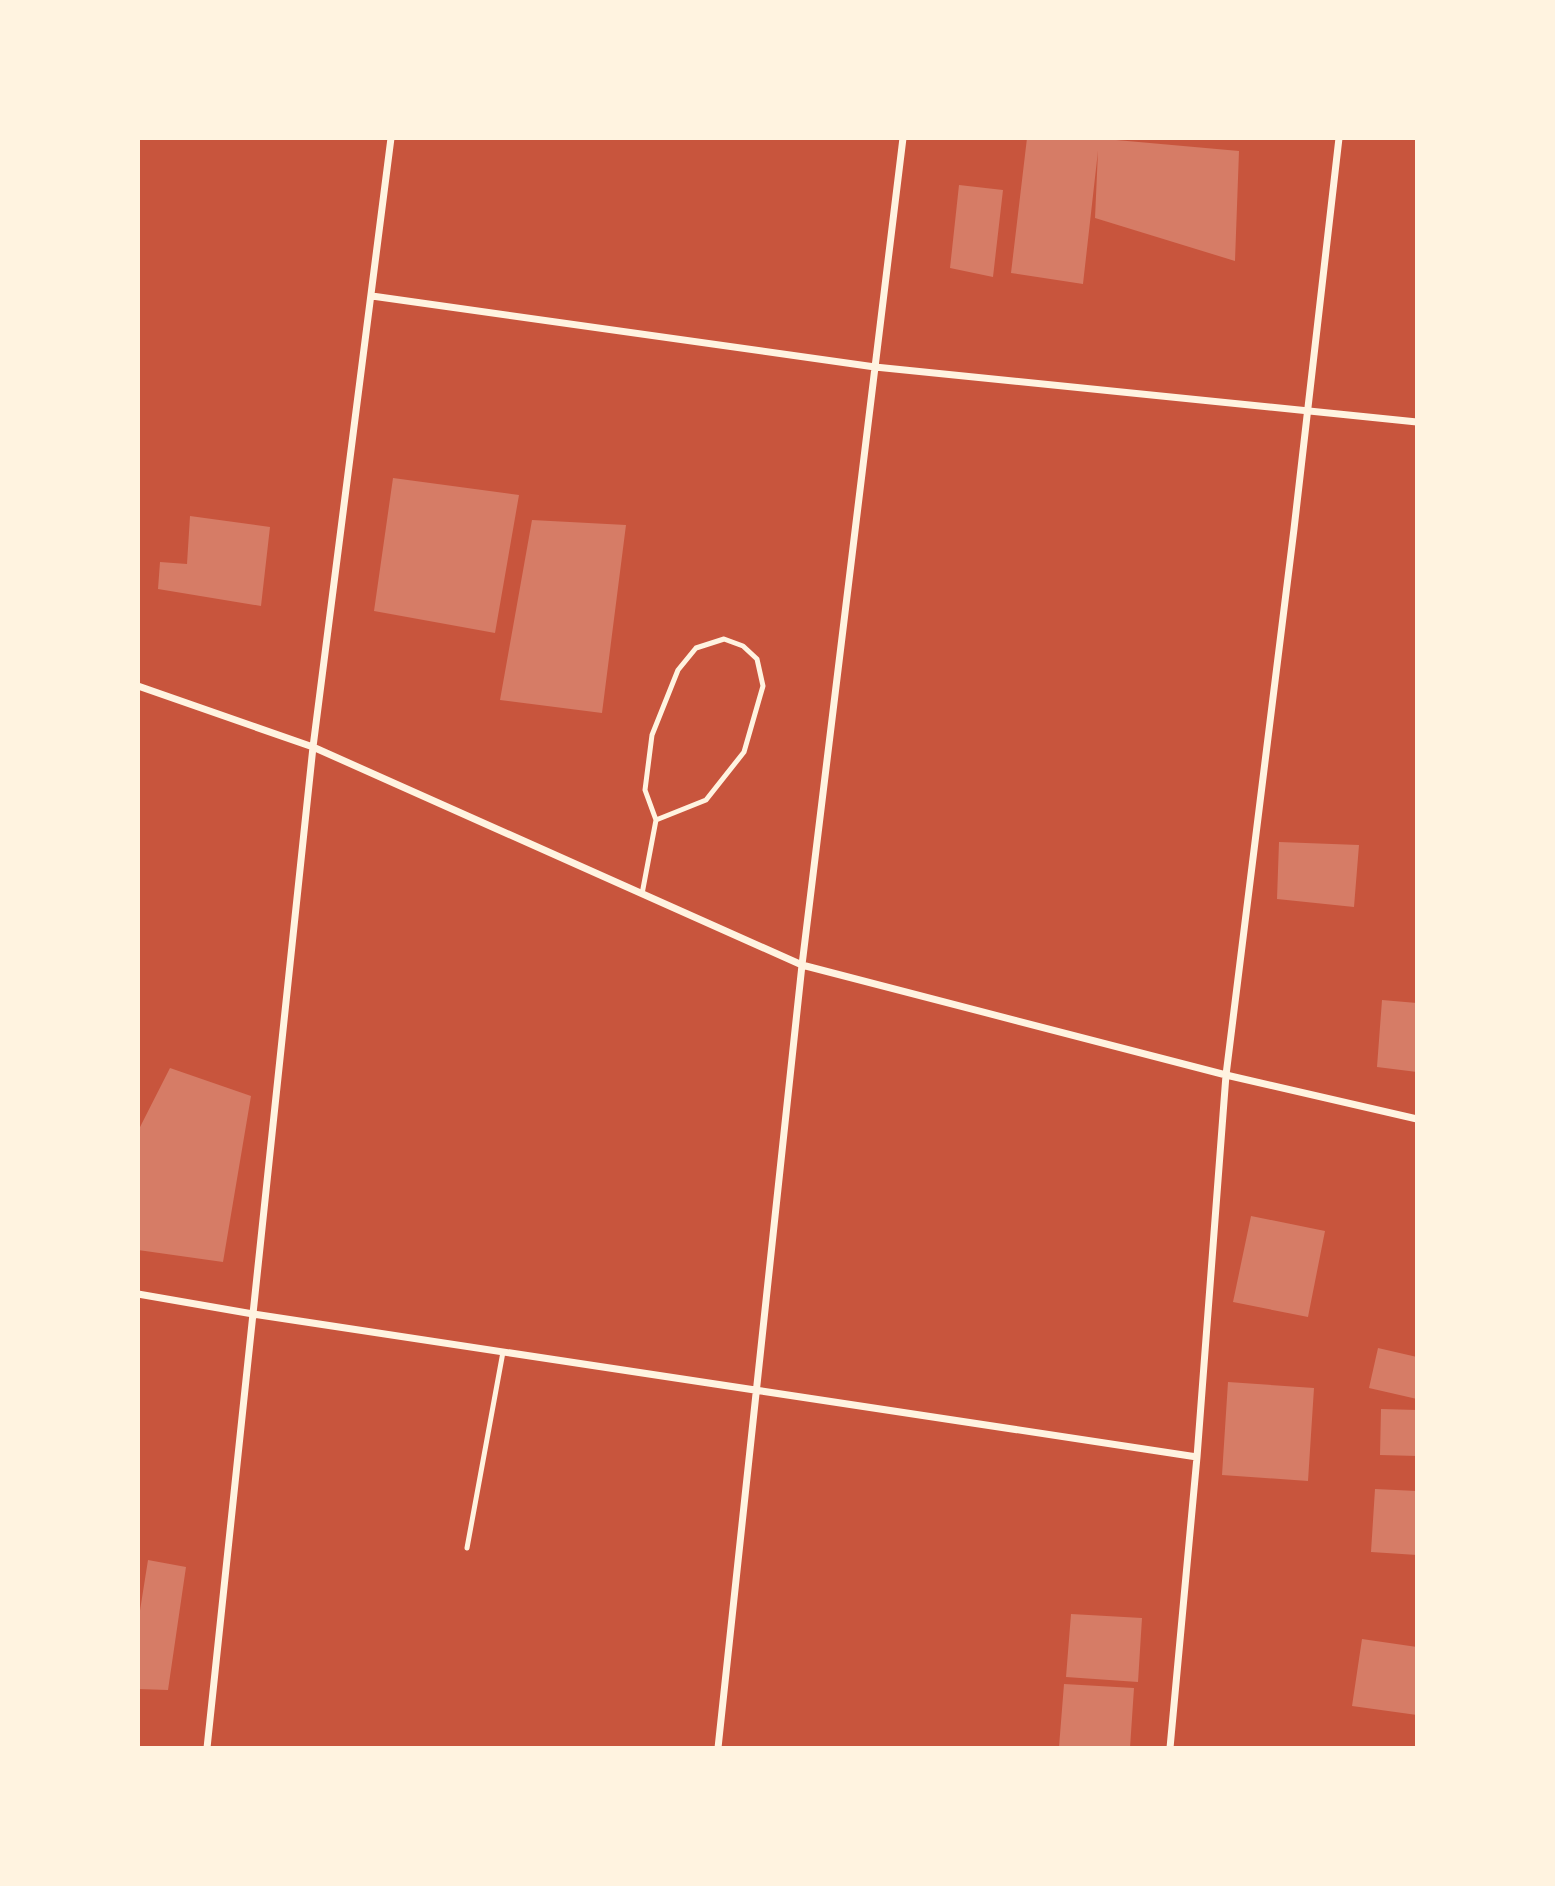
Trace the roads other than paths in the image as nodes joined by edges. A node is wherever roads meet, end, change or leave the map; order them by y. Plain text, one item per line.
1 (391, 138) edge
2 (902, 138) edge
3 (1339, 138) edge
4 (372, 296) junction
5 (875, 367) junction
6 (1307, 410) junction
7 (1417, 422) edge
8 (138, 686) edge
9 (313, 747) junction
10 (656, 820) junction
11 (642, 894) junction
12 (802, 965) junction
13 (1226, 1075) junction
14 (1417, 1119) edge
15 (138, 1294) edge
16 (253, 1314) junction
17 (503, 1352) junction
18 (756, 1390) junction
19 (1197, 1457) junction
20 (467, 1548) dead end
21 (207, 1748) edge
22 (718, 1748) edge
23 (1170, 1748) edge

1 - 4 street
2 - 5 street
3 - 6 street
4 - 5 street
4 - 9 street
5 - 6 street
5 - 12 street
6 - 7 street
6 - 13 street
8 - 9 street
9 - 11 street
9 - 16 street
10 - 10 lane
10 - 11 lane
11 - 12 street
12 - 13 street
12 - 18 street
13 - 14 street
13 - 19 street
15 - 16 street
16 - 17 street
16 - 21 street
17 - 18 street
17 - 20 lane
18 - 19 street
18 - 22 street
19 - 23 street

